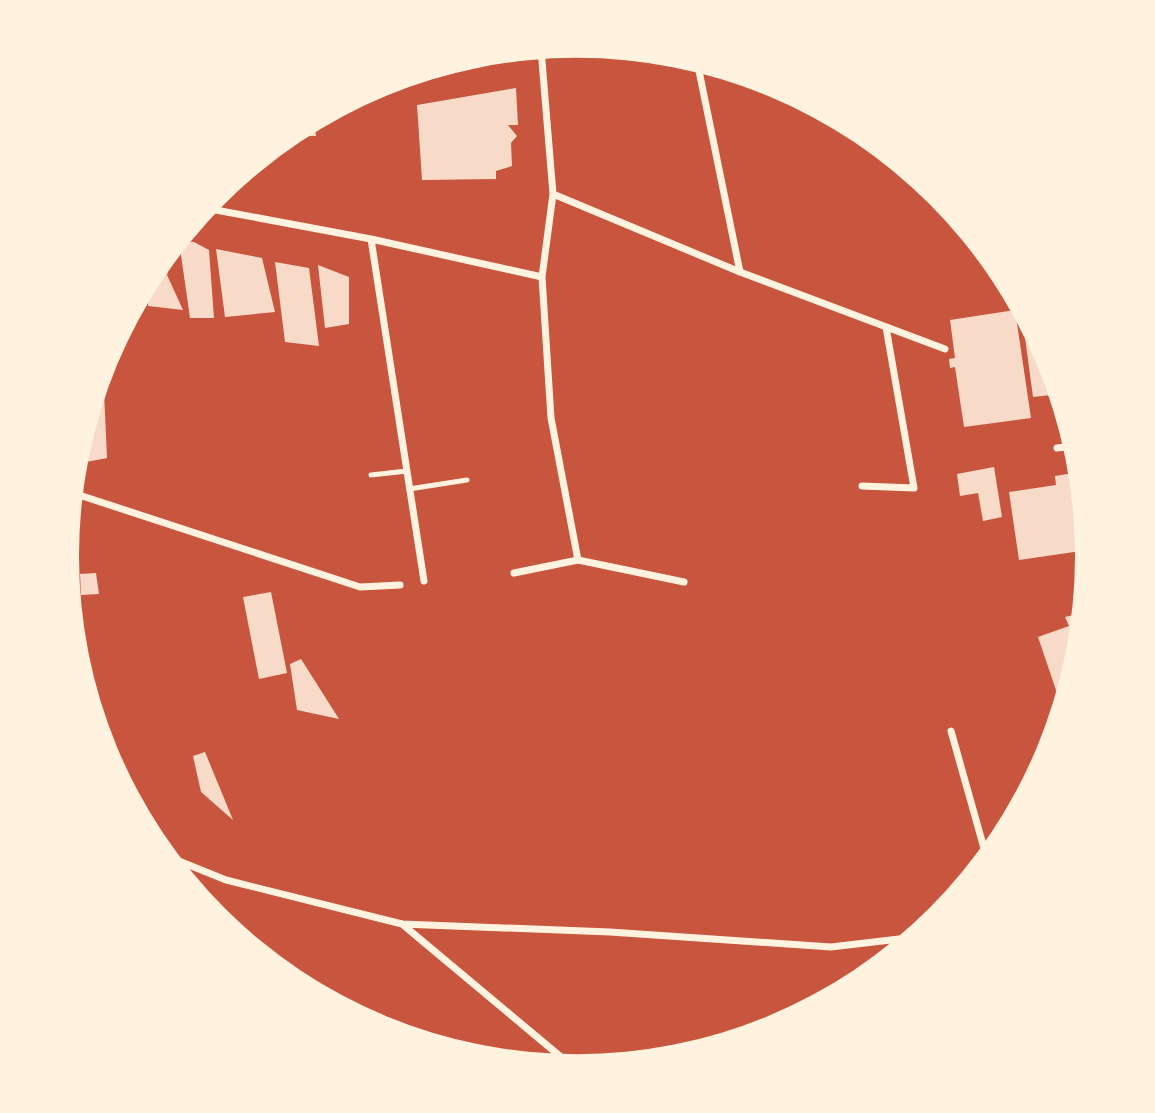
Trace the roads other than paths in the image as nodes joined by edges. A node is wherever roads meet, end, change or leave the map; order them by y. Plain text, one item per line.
1 (542, 59) edge
2 (700, 73) edge
3 (553, 194) junction
4 (219, 211) edge
5 (371, 239) junction
6 (740, 272) junction
7 (542, 277) junction
8 (887, 327) junction
9 (945, 349) dead end
10 (1064, 447) edge
11 (1057, 448) dead end
12 (407, 471) junction
13 (371, 475) dead end
14 (467, 480) dead end
15 (862, 486) dead end
16 (410, 489) junction
17 (83, 496) edge
18 (578, 560) junction
19 (514, 573) dead end
20 (424, 582) dead end
21 (684, 582) dead end
22 (400, 585) dead end
23 (951, 731) dead end
24 (983, 846) edge
25 (185, 863) edge
26 (402, 924) junction
27 (896, 939) edge
28 (558, 1054) edge

1 - 3 street
2 - 6 street
3 - 6 street
3 - 7 street
4 - 5 street
5 - 7 street
5 - 12 street
6 - 8 street
7 - 18 street
8 - 9 street
8 - 15 street
10 - 11 street
12 - 13 lane
12 - 16 street
14 - 16 lane
16 - 20 street
17 - 22 street
18 - 19 street
18 - 21 street
23 - 24 street
25 - 26 street
26 - 27 street
26 - 28 street

